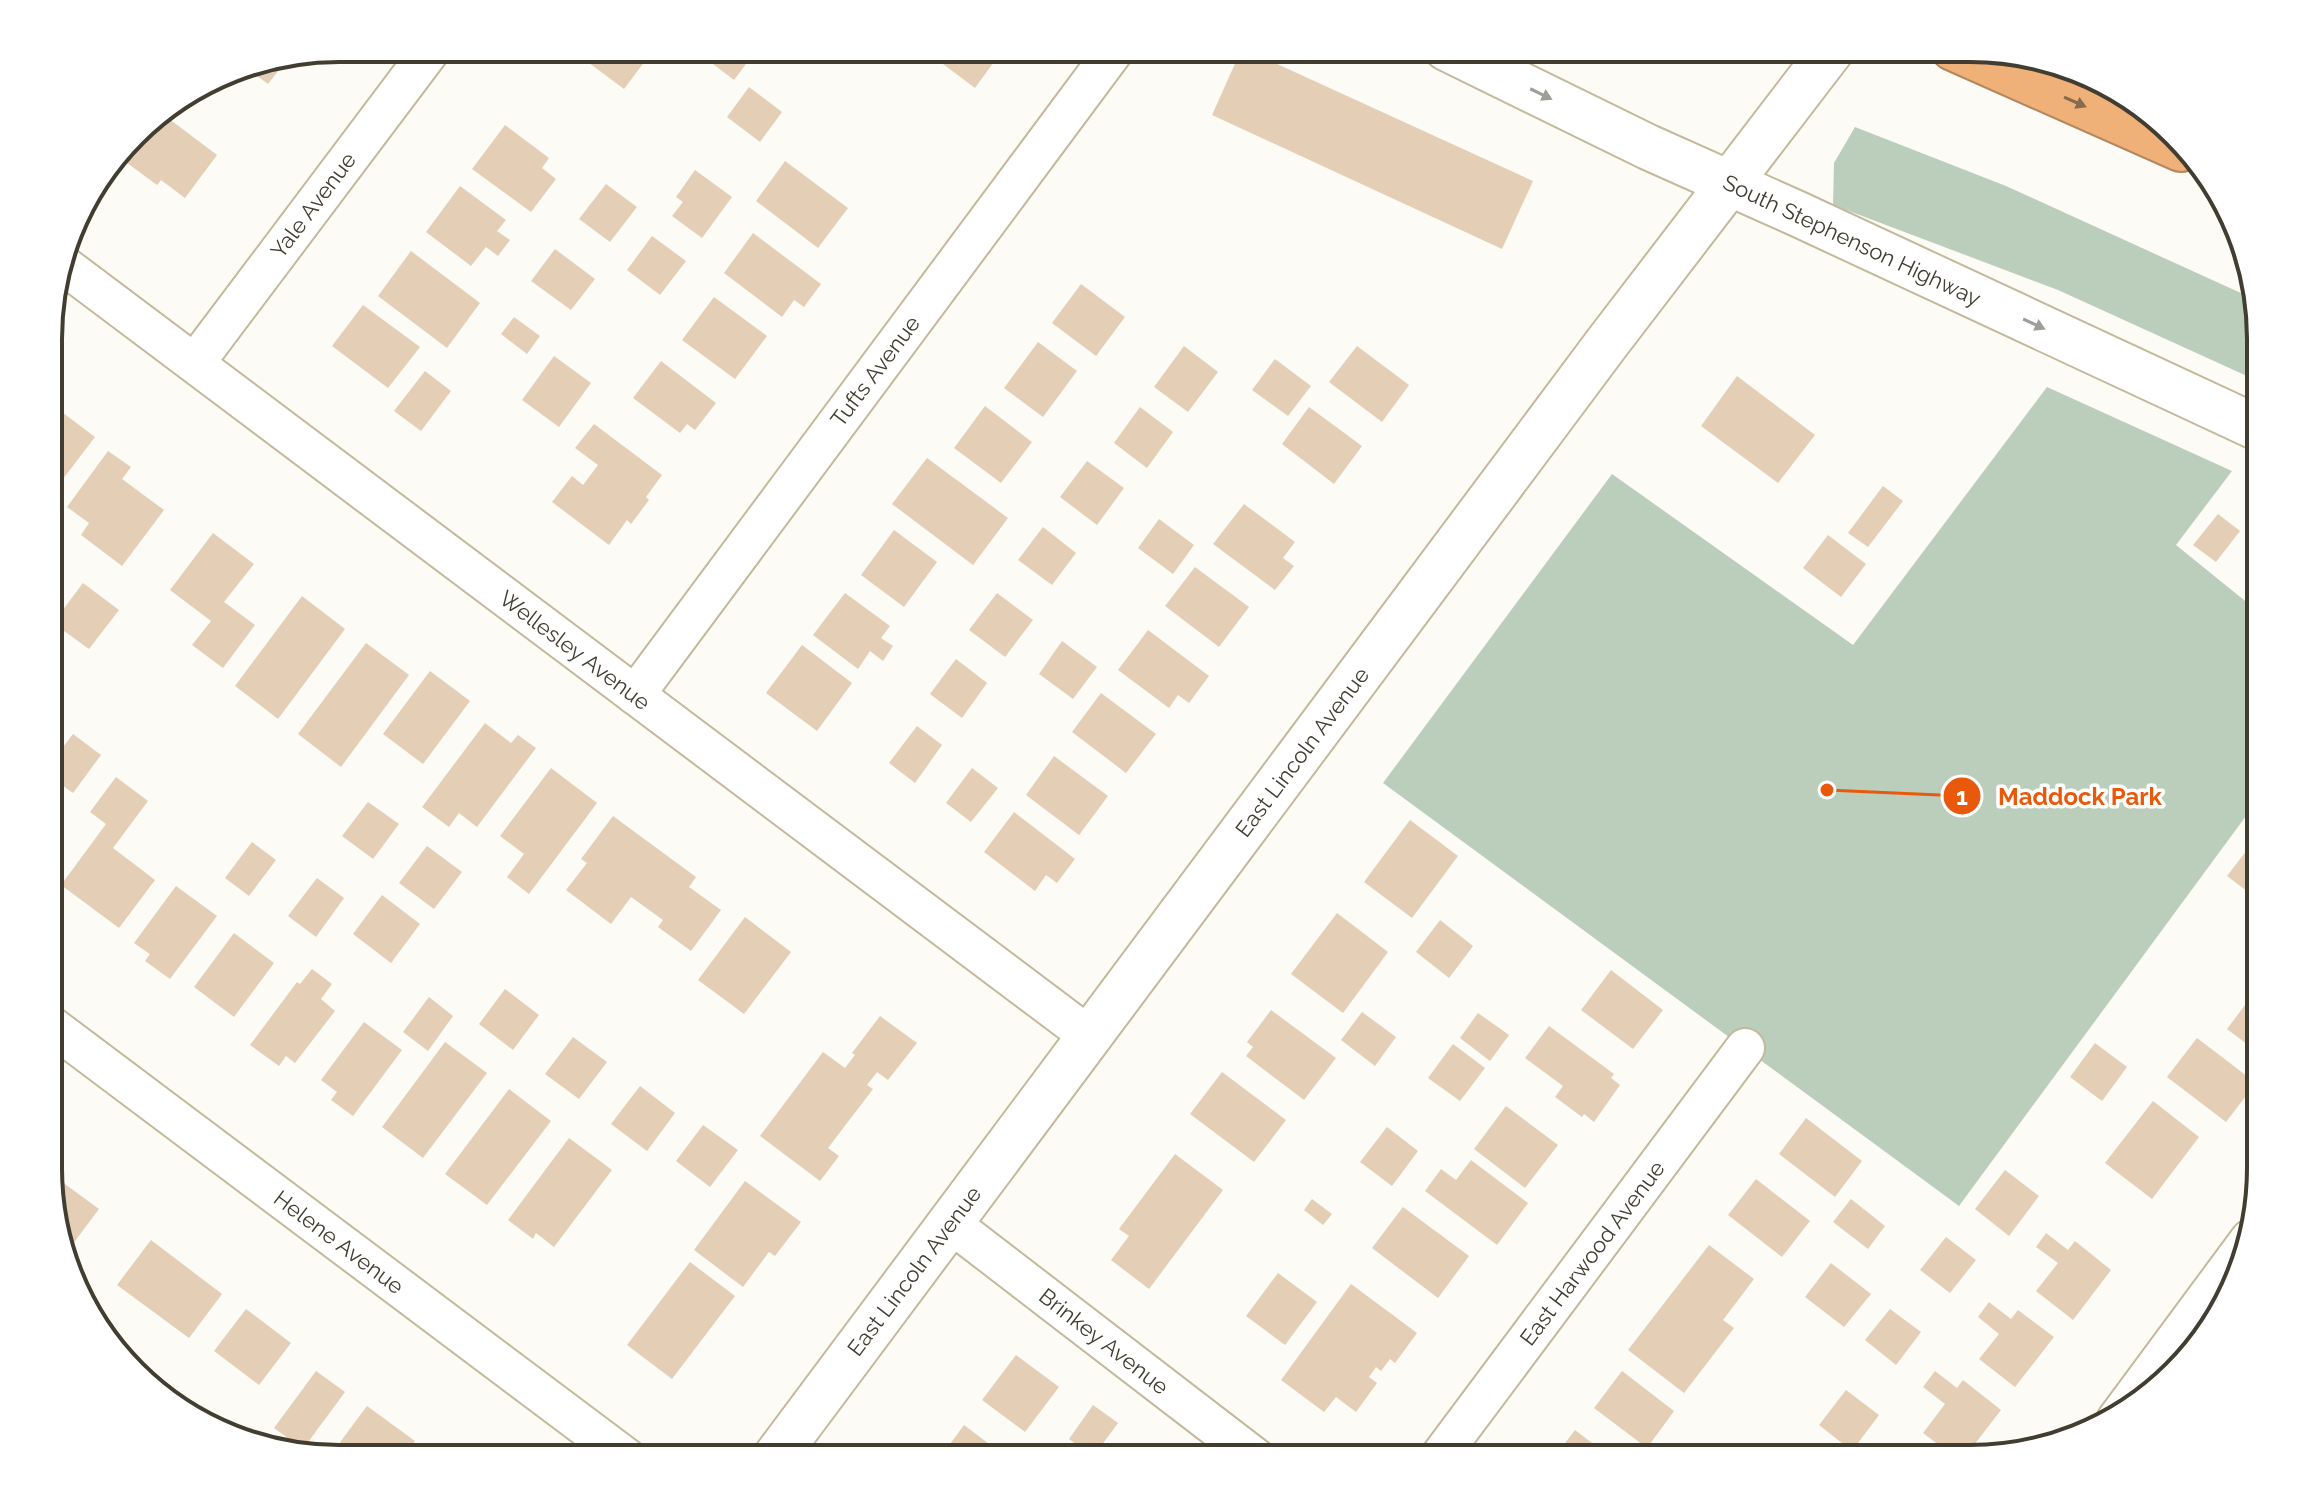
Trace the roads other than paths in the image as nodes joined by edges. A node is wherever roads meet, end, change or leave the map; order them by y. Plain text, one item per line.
1 (421, 62) edge
2 (1106, 62) edge
3 (1475, 62) edge
4 (1822, 62) edge
5 (1987, 63) edge
6 (2165, 142) edge
7 (1729, 183) junction
8 (70, 270) edge
9 (195, 363) junction
10 (2246, 423) edge
11 (635, 695) junction
12 (62, 1034) edge
13 (1089, 1036) junction
14 (1745, 1048) dead end
15 (950, 1223) junction
16 (2226, 1271) edge
17 (2143, 1384) edge
18 (1238, 1444) edge
19 (1449, 1444) edge
20 (609, 1445) edge
21 (785, 1445) edge

1 - 9 street, Yale Avenue
2 - 11 street, Tufts Avenue
3 -> 7 street, South Stephenson Highway
4 - 7 street, East Lincoln Avenue
5 -> 6 highway
7 -> 10 street, South Stephenson Highway
7 - 13 street, East Lincoln Avenue
8 - 9 street, Wellesley Avenue
9 - 11 street, Wellesley Avenue
11 - 13 street, Wellesley Avenue
12 - 20 street, Helene Avenue
13 - 15 street, East Lincoln Avenue
14 - 19 street, East Harwood Avenue
15 - 18 street, Brinkey Avenue
15 - 21 street, East Lincoln Avenue
16 - 17 street

